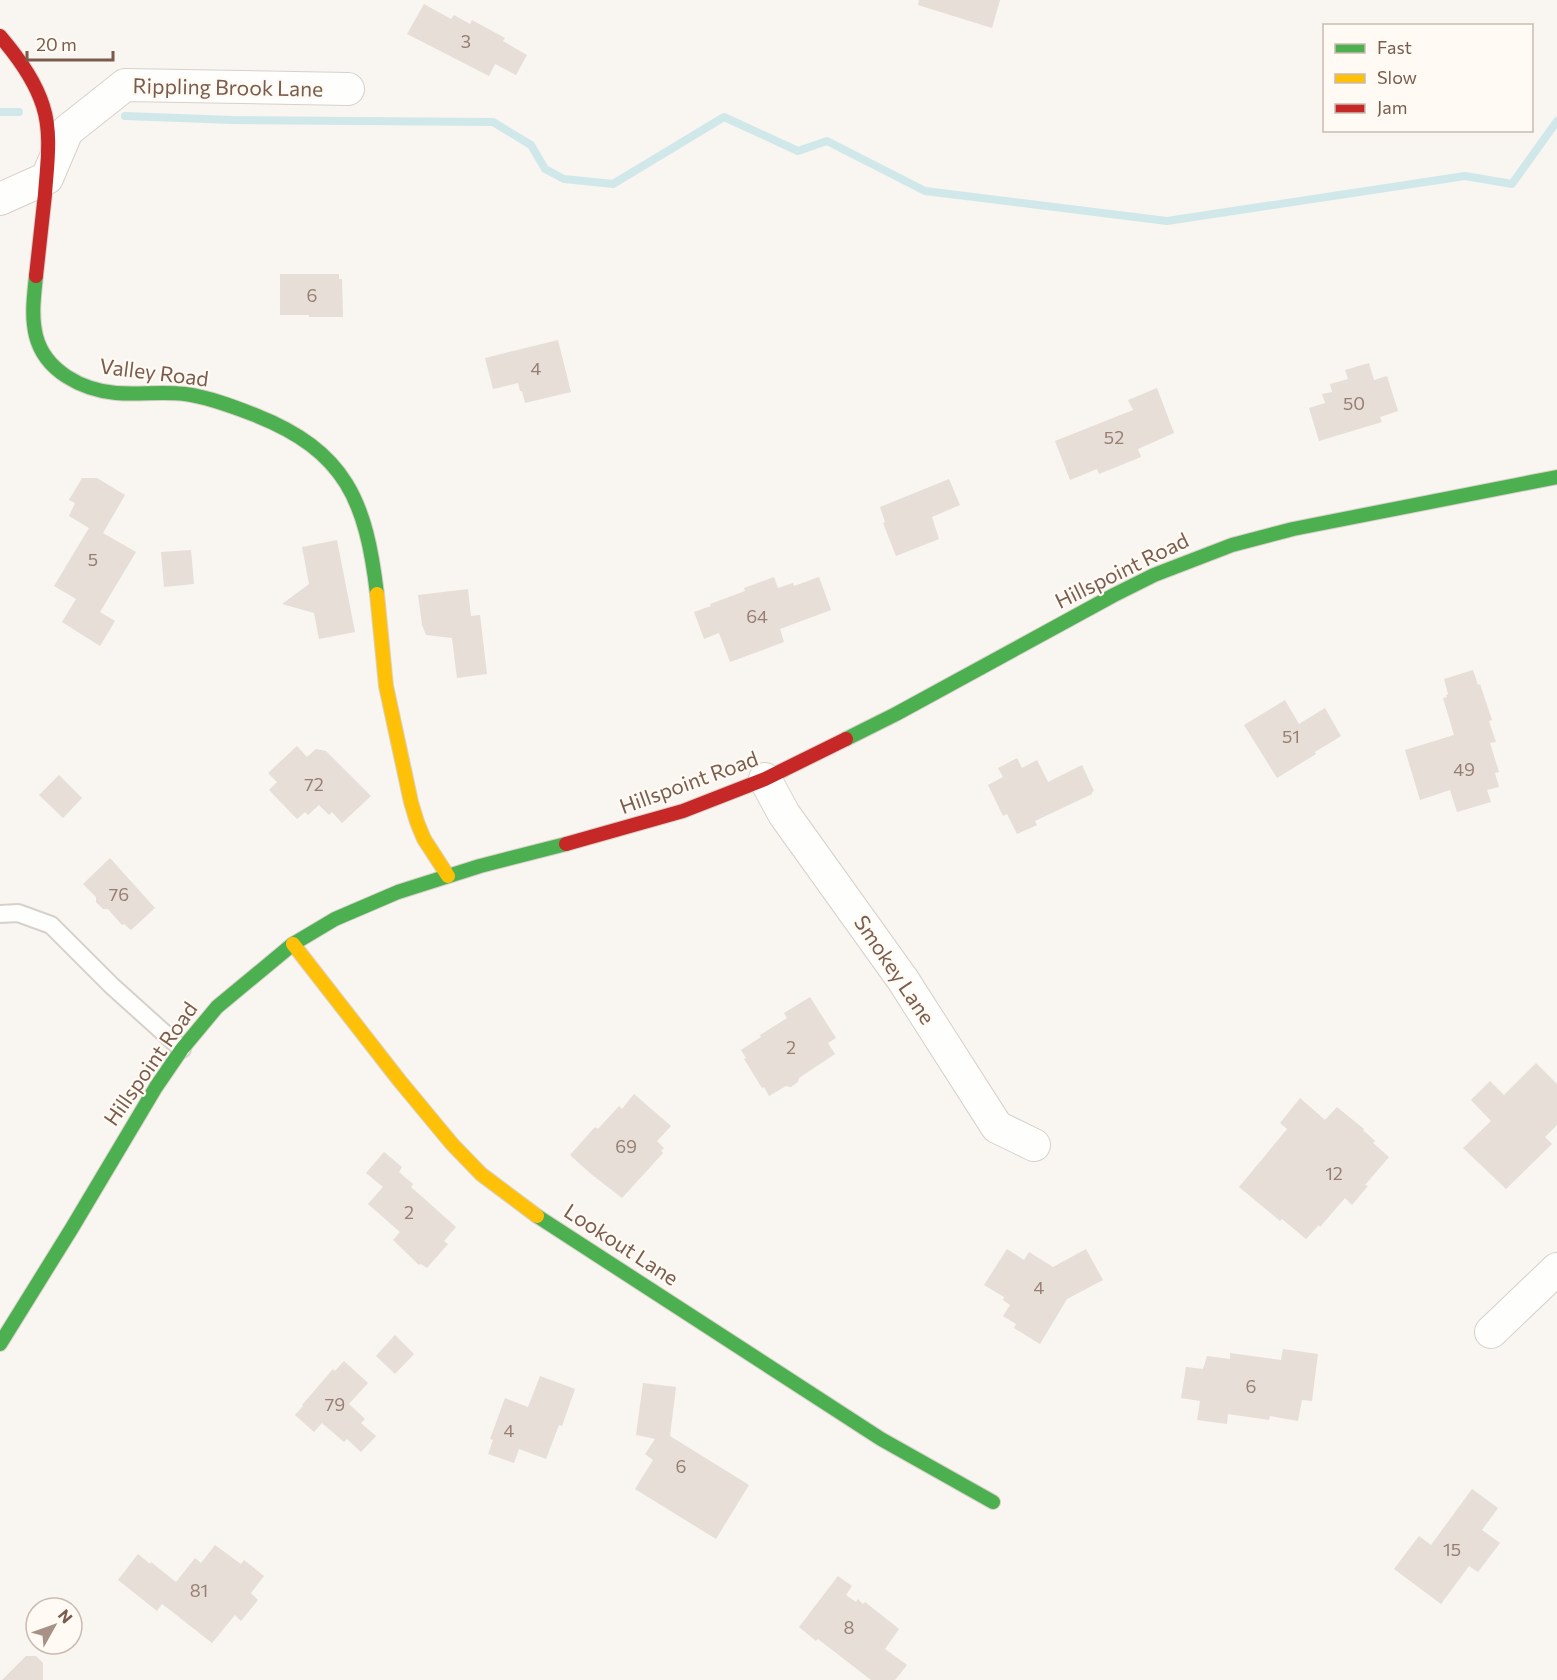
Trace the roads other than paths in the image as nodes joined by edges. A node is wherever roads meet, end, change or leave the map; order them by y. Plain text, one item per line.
1 (0, 36) edge
2 (348, 89) dead end
3 (47, 178) junction
4 (0, 199) edge
5 (1557, 477) edge
6 (765, 779) junction
7 (448, 876) junction
8 (0, 914) edge
9 (293, 944) junction
10 (182, 1049) junction
11 (1034, 1145) dead end
12 (1557, 1269) edge
13 (1491, 1332) dead end
14 (0, 1344) edge
15 (993, 1502) dead end

1 - 3 street, Valley Road
2 - 3 street, Rippling Brook Lane
3 - 4 street
3 - 7 street, Valley Road
5 - 6 street, Hillspoint Road
6 - 7 street, Hillspoint Road
6 - 11 street, Smokey Lane
7 - 9 street, Hillspoint Road
8 - 10 lane
9 - 10 street, Hillspoint Road
9 - 15 street, Lookout Lane
10 - 14 street, Hillspoint Road
12 - 13 street

